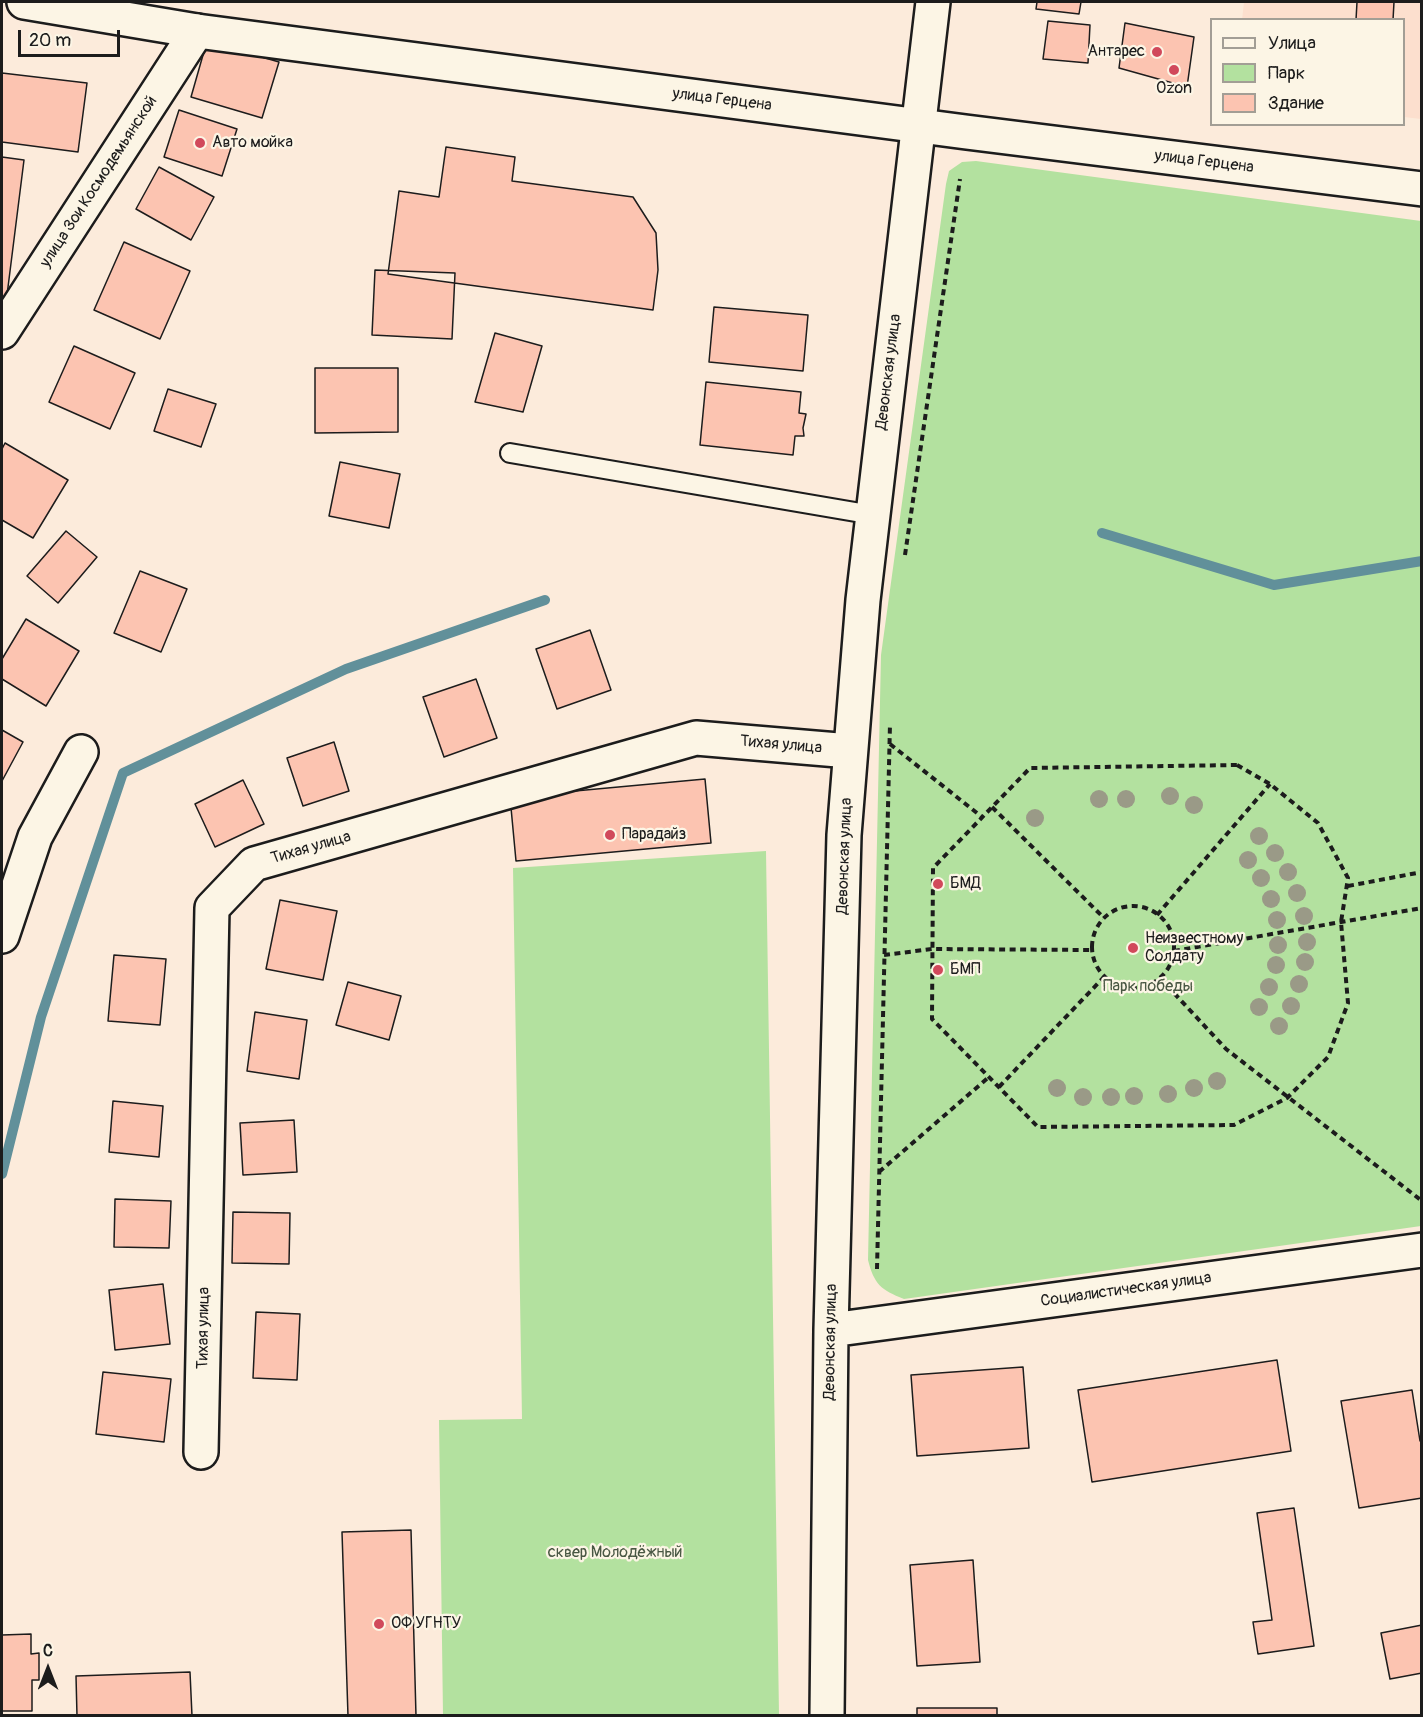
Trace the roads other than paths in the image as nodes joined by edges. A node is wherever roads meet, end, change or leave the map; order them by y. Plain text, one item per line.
1 (24, 2) edge
2 (933, 2) edge
3 (197, 31) junction
4 (917, 125) junction
5 (1422, 189) edge
6 (2, 332) edge
7 (510, 453) dead end
8 (873, 515) junction
9 (850, 751) junction
10 (81, 752) dead end
11 (2, 936) edge
12 (1422, 1250) edge
13 (831, 1330) junction
14 (201, 1452) dead end
15 (827, 1716) edge

1 - 3 main road, улица Герцена
2 - 4 main road, Девонская улица
3 - 4 main road, улица Герцена
3 - 6 main road, улица Зои Космодемьянской
4 - 5 main road, улица Герцена
4 - 8 main road, Девонская улица
7 - 8 lane
8 - 9 main road, Девонская улица
9 - 13 main road, Девонская улица
9 - 14 main road, Тихая улица
10 - 11 main road
12 - 13 main road, Социалистическая улица
13 - 15 main road, Девонская улица

